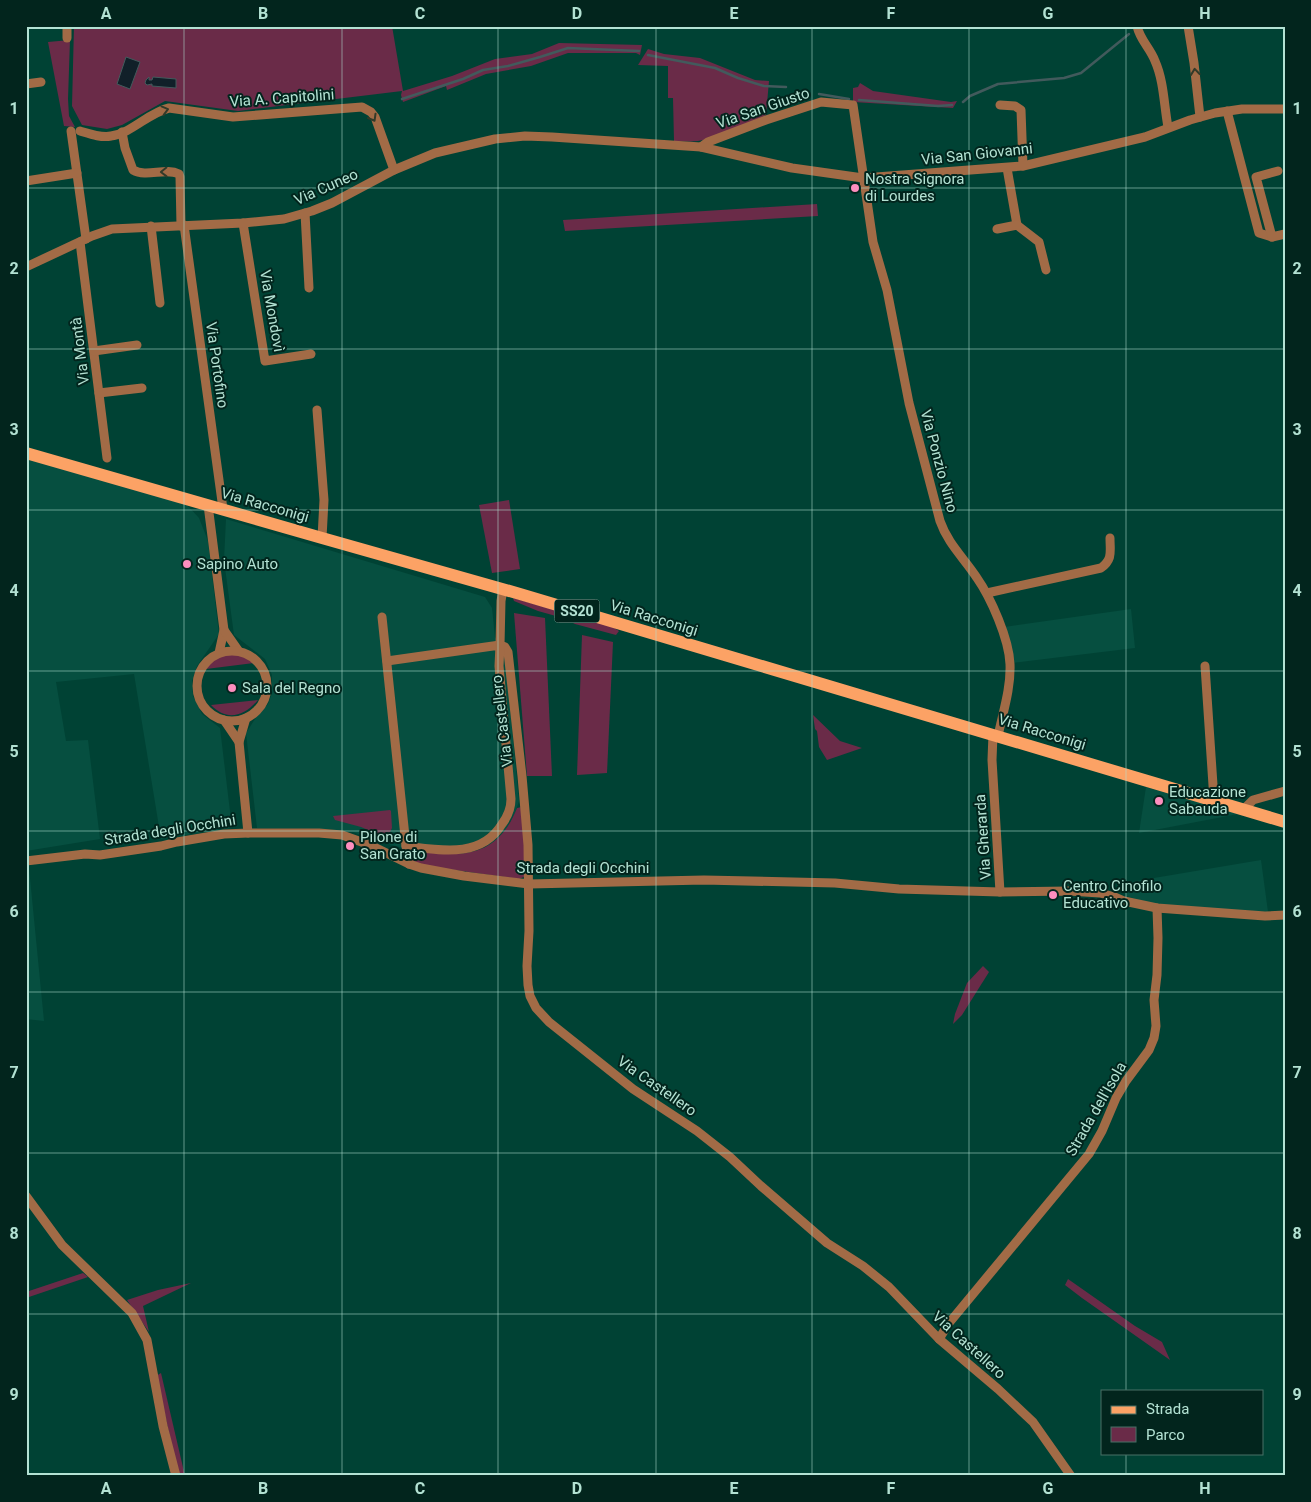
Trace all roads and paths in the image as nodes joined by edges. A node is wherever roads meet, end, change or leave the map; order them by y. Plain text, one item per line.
1 (67, 26) edge
2 (1188, 26) edge
3 (1138, 31) edge
4 (67, 38) dead end
5 (41, 82) dead end
6 (26, 84) edge
7 (1000, 105) dead end
8 (1285, 109) edge
9 (1227, 111) junction
10 (1200, 117) junction
11 (1168, 127) junction
12 (75, 131) joint
13 (122, 132) junction
14 (607, 141) joint
15 (701, 147) junction
16 (1024, 166) junction
17 (1007, 168) junction
18 (394, 170) junction
19 (1278, 171) dead end
20 (77, 173) junction
21 (864, 178) junction
22 (26, 181) edge
23 (305, 213) junction
24 (243, 223) junction
25 (182, 225) junction
26 (1017, 225) junction
27 (151, 226) junction
28 (996, 229) dead end
29 (1285, 234) edge
30 (1272, 237) junction
31 (83, 240) junction
32 (26, 267) edge
33 (1046, 270) dead end
34 (309, 288) dead end
35 (160, 303) dead end
36 (137, 345) dead end
37 (94, 351) junction
38 (311, 354) dead end
39 (142, 388) dead end
40 (99, 393) junction
41 (318, 410) dead end
42 (26, 452) edge
43 (107, 458) dead end
44 (208, 505) junction
45 (223, 509) junction
46 (322, 538) junction
47 (1110, 538) dead end
48 (503, 589) junction
49 (987, 593) junction
50 (382, 617) dead end
51 (224, 630) junction
52 (500, 645) junction
53 (238, 650) junction
54 (219, 653) junction
55 (387, 661) junction
56 (1205, 666) dead end
57 (246, 718) junction
58 (224, 720) junction
59 (996, 735) junction
60 (239, 742) junction
61 (1285, 791) edge
62 (1214, 800) junction
63 (1244, 809) junction
64 (1285, 822) edge
65 (248, 833) junction
66 (406, 846) junction
67 (26, 861) edge
68 (409, 864) junction
69 (529, 884) junction
70 (1000, 892) junction
71 (1157, 908) junction
72 (1285, 914) edge
73 (26, 1196) edge
74 (939, 1339) junction
75 (176, 1476) edge
76 (1071, 1476) edge

1 - 4 street
10 -> 2 street
3 - 11 street
5 - 6 street
7 - 16 street
8 - 9 street, Via San Giovanni
9 - 10 street, Via San Giovanni
9 - 30 street
10 - 11 street, Via San Giovanni
11 - 16 street, Via San Giovanni
12 - 13 street, Via A. Capitolini
12 - 20 street, Via Montà
13 -> 18 street, Via A. Capitolini
25 -> 13 street, Via Portofino
14 - 15 street, Via San Giovanni
14 - 18 street, Via Cuneo
15 - 21 street, Via San Giovanni
15 - 21 street, Via San Giusto
16 - 17 street, Via San Giovanni
17 - 21 street, Via San Giovanni
17 - 26 street
18 - 23 street, Via Cuneo
19 - 30 street
20 - 22 street
20 - 31 street, Via Montà
21 - 49 street, Via Ponzio Nino
23 - 24 street, Via Cuneo
23 - 34 street
24 - 25 street, Via Cuneo
24 - 38 street, Via Mondovì
25 - 27 street, Via Cuneo
25 - 45 street, Via Portofino
26 - 28 street
26 - 33 street
27 - 31 street, Via Cuneo
27 - 35 street
29 - 30 street
31 - 32 street, Via Cuneo
31 - 37 street, Via Montà
36 - 37 street
37 - 40 street, Via Montà
39 - 40 street
40 - 43 street, Via Montà
41 - 46 street
42 - 44 main road, Via Racconigi / SS20
44 - 45 main road, Via Racconigi / SS20
44 - 51 street
45 - 46 main road, Via Racconigi / SS20
46 - 48 main road, Via Racconigi / SS20
47 - 49 street
48 - 52 street, Via Castellero
48 - 59 main road, Via Racconigi / SS20
49 - 59 street, Via Ponzio Nino
50 - 55 street
51 - 53 street
51 - 54 street
52 - 55 street
52 - 66 street
52 - 69 street, Via Castellero
53 - 54 street
53 - 57 street
54 - 58 street
55 - 66 street
56 - 62 street
57 - 58 street
57 - 60 street
58 - 60 street
59 - 62 main road, Via Racconigi / SS20
59 - 70 street, Via Gherarda
60 - 65 street
61 - 63 street
62 - 63 main road, Via Racconigi / SS20
63 - 64 main road, Via Racconigi / SS20
65 - 67 street, Strada degli Occhini
65 - 68 street, Strada degli Occhini
66 - 68 street
68 - 69 street, Strada degli Occhini
69 - 70 street, Strada degli Occhini
69 - 74 street, Via Castellero
70 - 71 street, Via Gherarda
71 - 72 street, Via Gherarda
71 - 74 street, Strada dell'Isola
73 - 75 street
74 - 76 street, Via Castellero

